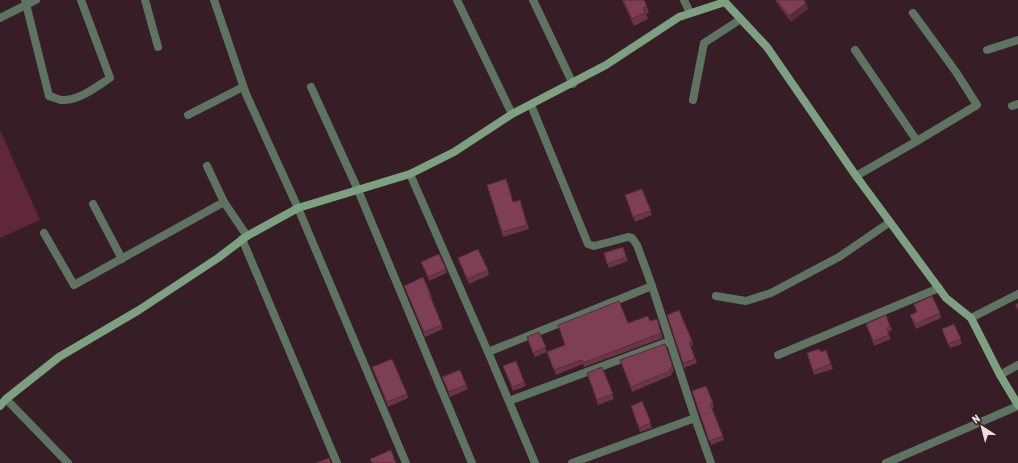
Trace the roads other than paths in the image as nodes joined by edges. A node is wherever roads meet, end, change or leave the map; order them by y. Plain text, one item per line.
1 (36, 0) edge
2 (81, 0) edge
3 (145, 0) edge
4 (214, 0) edge
5 (457, 0) edge
6 (533, 0) edge
7 (684, 0) edge
8 (726, 1) edge
9 (26, 3) edge
10 (690, 13) junction
11 (913, 13) dead end
12 (0, 18) edge
13 (741, 18) junction
14 (1018, 40) edge
15 (158, 47) dead end
16 (855, 50) dead end
17 (987, 50) dead end
18 (573, 84) junction
19 (243, 87) junction
20 (311, 87) dead end
21 (693, 100) dead end
22 (531, 105) junction
23 (512, 114) junction
24 (188, 115) dead end
25 (917, 141) junction
26 (206, 166) dead end
27 (410, 174) junction
28 (856, 176) junction
29 (358, 190) junction
30 (224, 202) junction
31 (93, 204) dead end
32 (298, 208) junction
33 (890, 222) junction
34 (44, 233) dead end
35 (244, 238) junction
36 (122, 259) junction
37 (652, 286) junction
38 (939, 288) junction
39 (1018, 294) edge
40 (716, 296) dead end
41 (971, 318) junction
42 (670, 341) junction
43 (488, 352) junction
44 (778, 355) dead end
45 (1018, 365) edge
46 (1000, 375) junction
47 (6, 399) junction
48 (509, 401) junction
49 (1018, 405) edge
50 (0, 406) edge
51 (695, 418) junction
52 (68, 463) edge
53 (337, 463) edge
54 (406, 463) edge
55 (472, 463) edge
56 (535, 463) edge
57 (572, 463) edge
58 (711, 463) edge
59 (886, 463) edge

1 - 9 street
2 - 9 street
3 - 15 street
4 - 19 street
5 - 23 street
6 - 18 street
7 - 10 street
8 - 10 street
8 - 13 street
9 - 12 street
10 - 18 street
11 - 25 street
13 - 21 street
13 - 28 street
14 - 17 street
16 - 25 street
18 - 22 street
19 - 24 street
19 - 32 street
20 - 29 street
22 - 23 street
22 - 37 street
23 - 27 street
25 - 28 street
26 - 30 street
27 - 29 street
27 - 43 street
28 - 33 street
29 - 32 street
29 - 55 street
30 - 35 street
30 - 36 street
31 - 36 street
32 - 35 street
32 - 54 street
33 - 38 street
33 - 40 street
34 - 36 street
35 - 47 street
35 - 53 street
37 - 42 street
37 - 43 street
38 - 41 street
38 - 44 street
39 - 41 street
41 - 46 street
42 - 48 street
42 - 51 street
43 - 48 street
45 - 46 street
46 - 49 street
47 - 50 street
47 - 52 street
48 - 56 street
49 - 59 street
51 - 57 street
51 - 58 street

